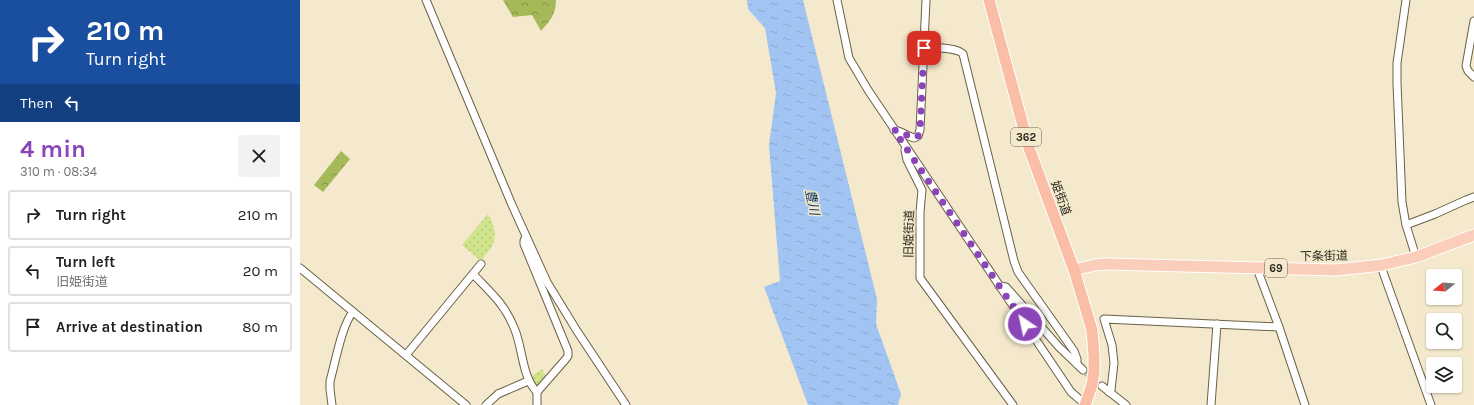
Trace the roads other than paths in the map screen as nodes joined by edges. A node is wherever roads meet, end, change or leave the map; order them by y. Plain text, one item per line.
1 (426, 0) edge
2 (838, 0) edge
3 (926, 0) edge
4 (989, 0) edge
5 (1406, 0) edge
6 (1474, 21) edge
7 (924, 48) junction
8 (1474, 77) edge
9 (894, 130) junction
10 (904, 145) junction
11 (1474, 197) edge
12 (1406, 225) junction
13 (1474, 235) edge
14 (526, 236) junction
15 (1416, 257) junction
16 (481, 264) dead end
17 (1382, 265) junction
18 (300, 268) edge
19 (1258, 268) junction
20 (1074, 270) junction
21 (473, 274) junction
22 (999, 286) junction
23 (353, 312) junction
24 (1217, 324) junction
25 (1279, 327) junction
26 (406, 355) junction
27 (1077, 364) junction
28 (1083, 370) tunnel mouth
29 (528, 381) junction
30 (1102, 386) tunnel mouth
31 (538, 392) junction
32 (1109, 392) junction
33 (332, 405) edge
34 (466, 405) edge
35 (486, 405) edge
36 (537, 405) edge
37 (626, 405) edge
38 (1013, 405) edge
39 (1086, 405) edge
40 (1126, 405) edge
41 (1211, 405) edge
42 (1305, 405) edge
43 (1431, 405) edge

1 - 14 street
2 - 9 street
3 - 7 street
4 - 20 highway, 姫街道 / 362
5 - 12 street
6 - 8 street
7 - 9 street
7 - 27 street
9 - 10 street
10 - 22 street
10 - 38 street, 旧姫街道
11 - 12 street
12 - 15 street
13 - 15 main road, 下条街道 / 69
14 - 31 street
14 - 37 street
15 - 17 main road, 下条街道 / 69
16 - 21 street
17 - 19 main road, 下条街道 / 69
17 - 43 street
18 - 23 street
19 - 20 main road, 下条街道 / 69
19 - 25 street
20 - 39 highway, 姫街道 / 362
21 - 26 street
21 - 29 street
22 - 27 street
22 - 39 street
23 - 26 street
23 - 33 street
24 - 25 street
24 - 32 street
24 - 41 street
25 - 42 street
26 - 34 street
27 - 28 street
29 - 31 street
29 - 35 street
30 - 32 street
31 - 36 street
32 - 40 street

